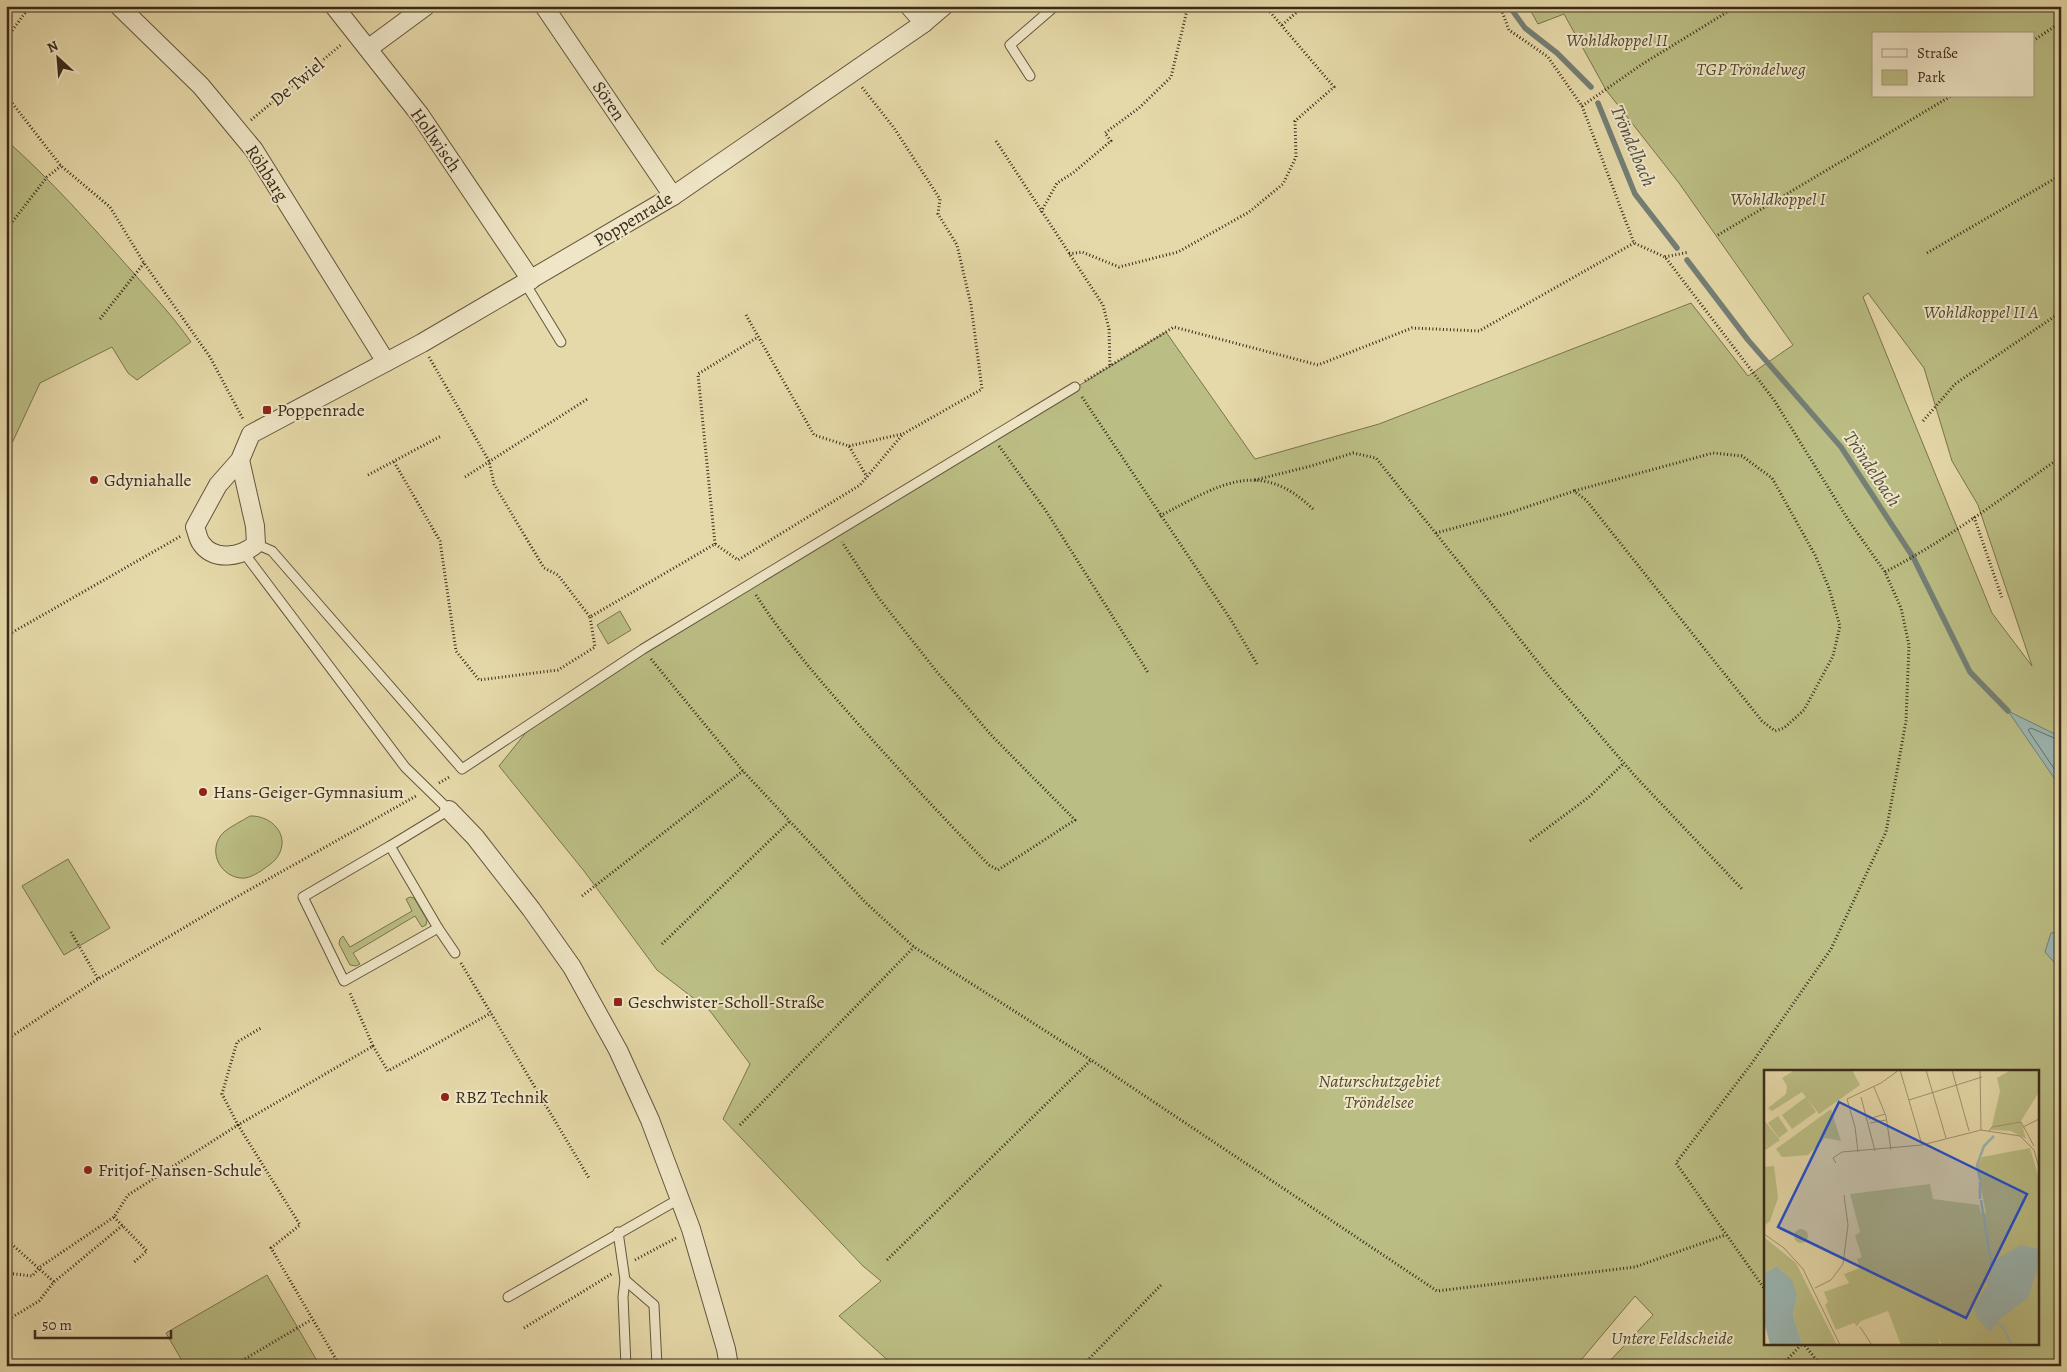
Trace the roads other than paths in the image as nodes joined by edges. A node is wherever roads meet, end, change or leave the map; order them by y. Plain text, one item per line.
1 (119, 6) edge
2 (426, 6) edge
3 (544, 6) edge
4 (909, 6) edge
5 (944, 6) edge
6 (1055, 6) edge
7 (344, 10) edge
8 (924, 23) junction
9 (369, 48) junction
10 (1030, 76) dead end
11 (673, 196) junction
12 (528, 281) junction
13 (561, 342) dead end
14 (386, 362) junction
15 (1075, 387) road end
16 (240, 460) junction
17 (250, 548) junction
18 (449, 810) junction
19 (390, 846) junction
20 (438, 928) junction
21 (455, 953) road end
22 (679, 1199) junction
23 (618, 1232) junction
24 (625, 1280) junction
25 (508, 1297) dead end
26 (626, 1366) edge
27 (657, 1366) edge
28 (729, 1366) edge

1 - 14 street, Röhbarg
2 - 9 street
3 - 11 street, Sören
4 - 8 street
5 - 8 street, Poppenrade
6 - 10 lane
7 - 9 street, Hollwisch
8 - 11 street, Poppenrade
9 - 12 street, Hollwisch
11 - 12 street, Poppenrade
12 - 13 lane
12 - 14 street, Poppenrade
14 - 16 street, Poppenrade
15 - 17 lane
16 - 17 street
16 - 17 street
17 - 18 lane
18 - 19 lane
18 - 22 street
19 - 20 lane
19 - 20 lane
20 - 21 lane
22 - 23 lane
22 - 28 street
23 - 24 lane
23 - 25 lane
24 - 26 lane
24 - 27 lane

